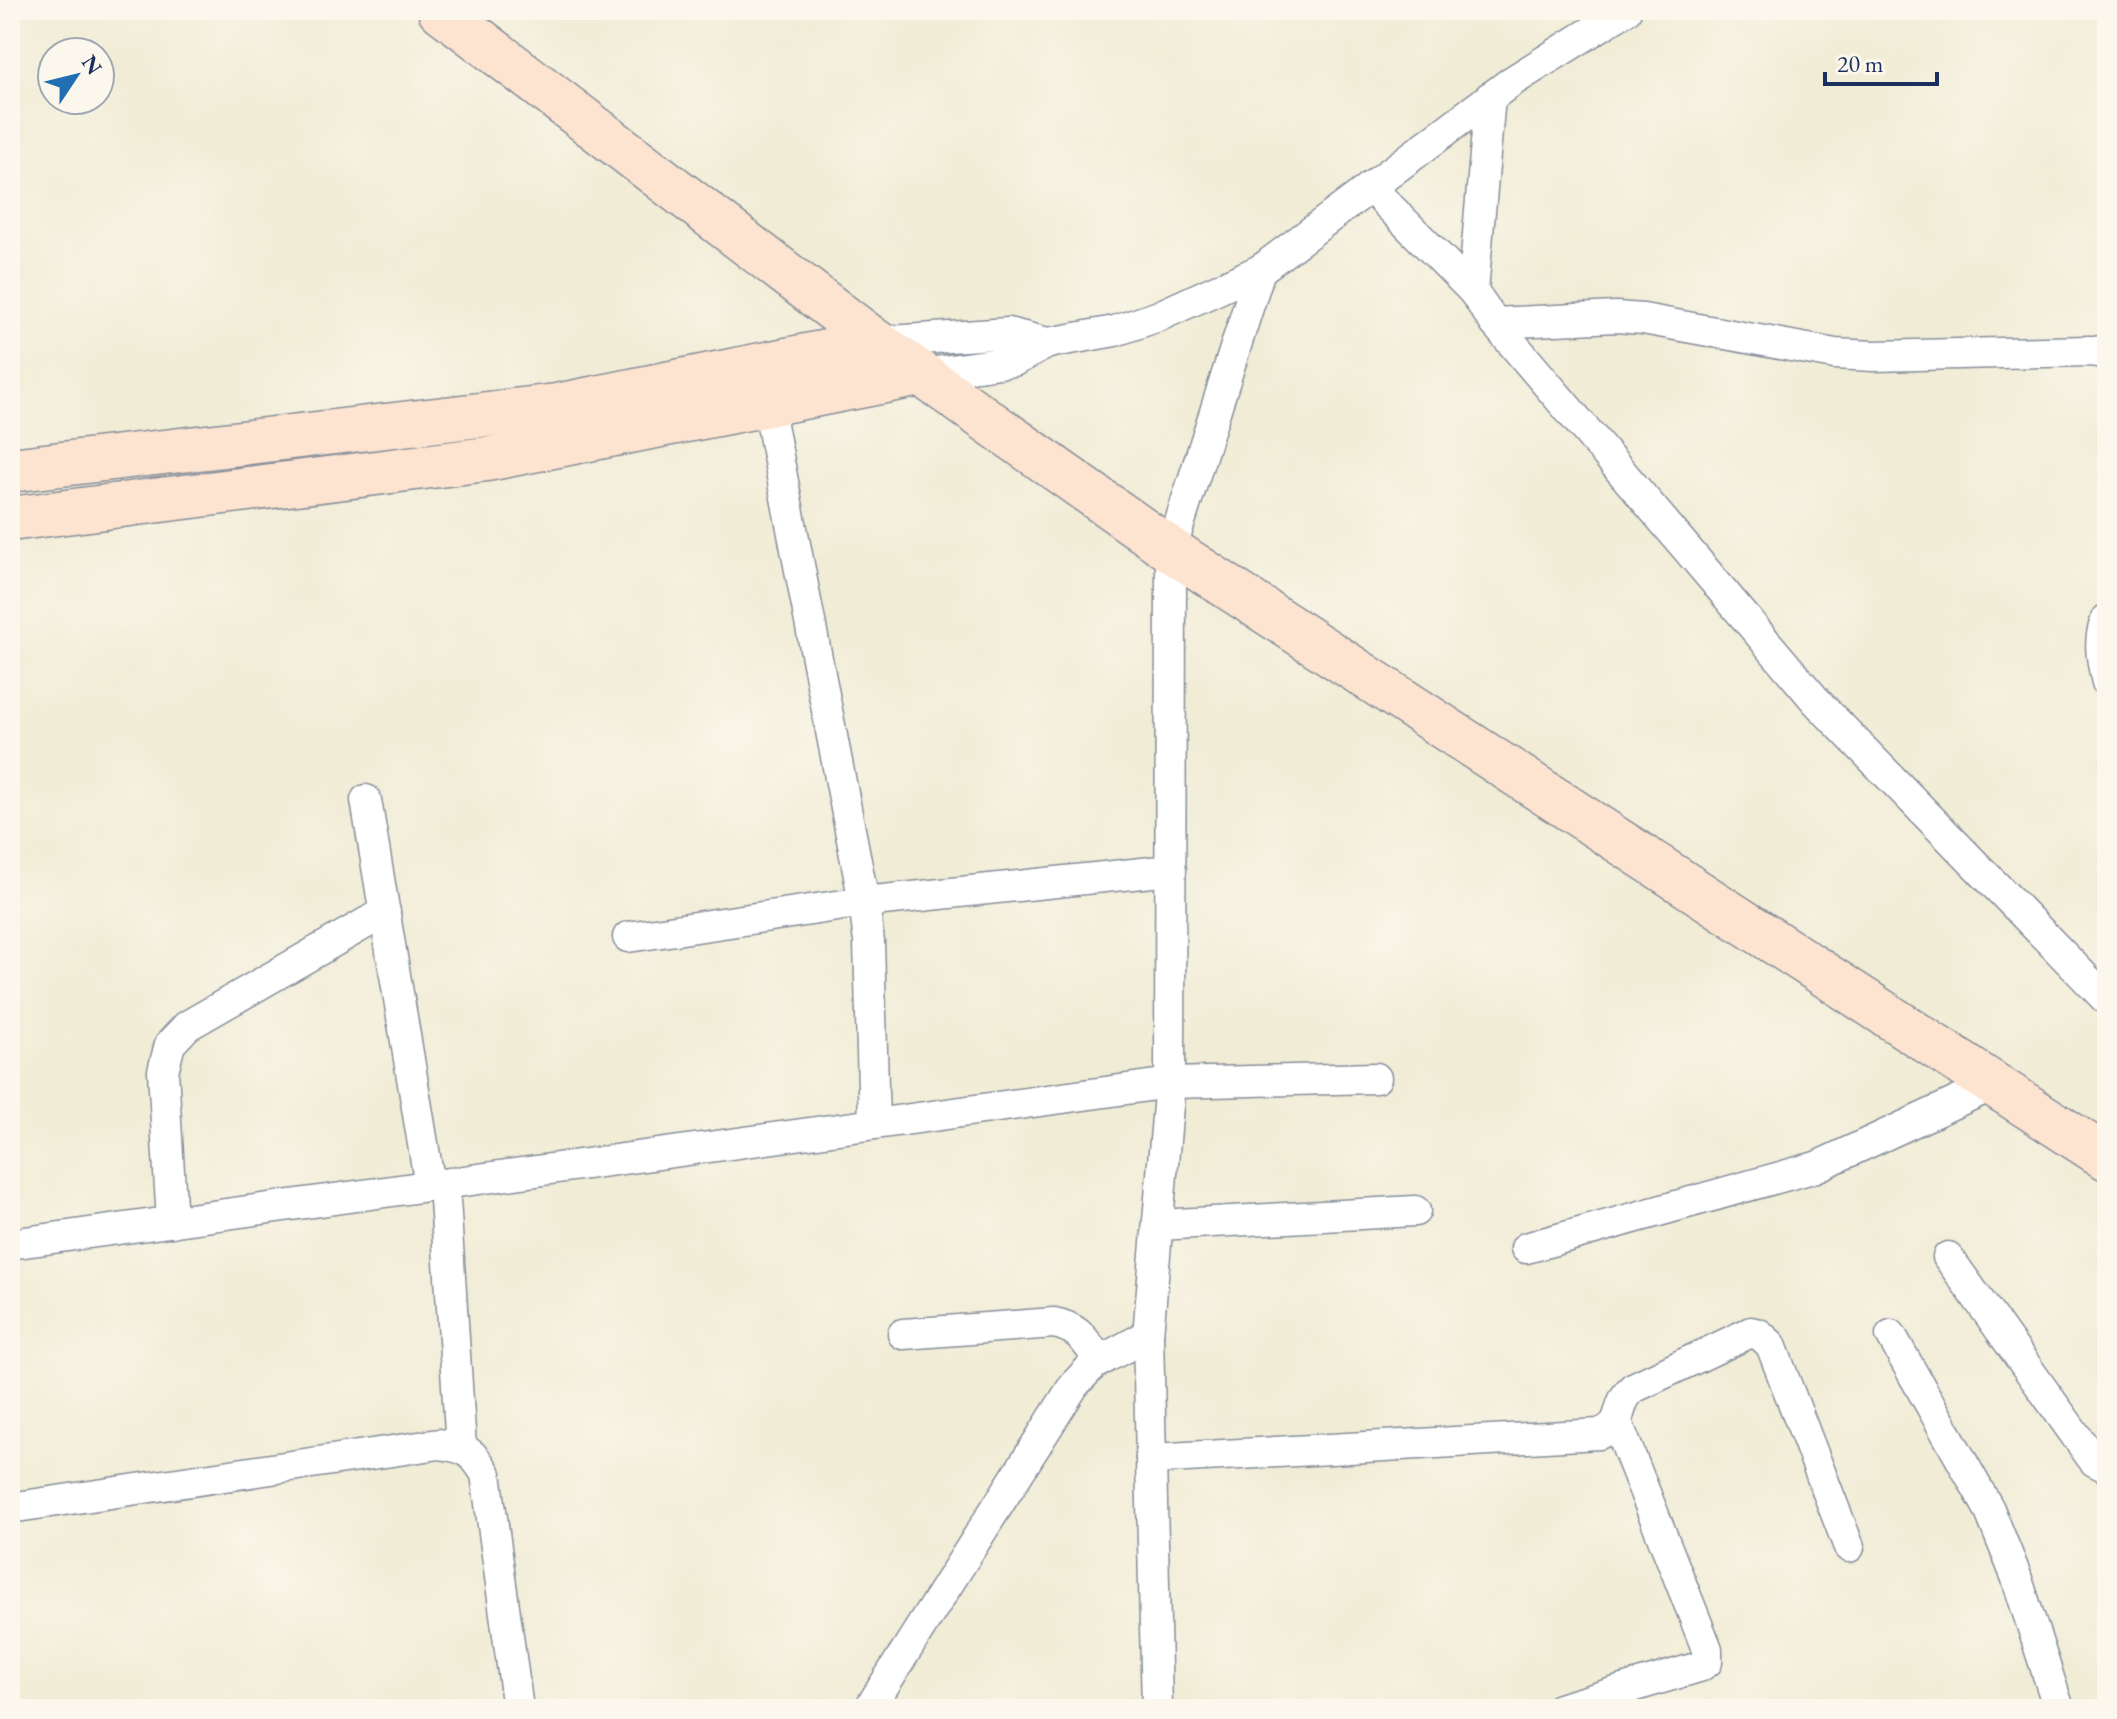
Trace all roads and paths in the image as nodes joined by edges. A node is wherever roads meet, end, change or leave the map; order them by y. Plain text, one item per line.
1 (440, 10) edge
2 (1626, 10) edge
3 (1490, 97) junction
4 (1370, 187) junction
5 (1260, 270) junction
6 (1473, 291) junction
7 (1495, 323) junction
8 (876, 342) junction
9 (1048, 343) junction
10 (2107, 353) edge
11 (921, 374) junction
12 (768, 404) junction
13 (10, 470) edge
14 (10, 519) edge
15 (1171, 550) junction
16 (2107, 619) edge
17 (2107, 682) edge
18 (366, 800) dead end
19 (1171, 870) junction
20 (864, 902) junction
21 (385, 912) junction
22 (628, 937) dead end
23 (2107, 1000) edge
24 (1376, 1078) dead end
25 (1170, 1083) junction
26 (1993, 1085) junction
27 (874, 1124) junction
28 (2107, 1158) edge
29 (437, 1185) junction
30 (1415, 1211) dead end
31 (172, 1222) junction
32 (1158, 1225) junction
33 (10, 1244) edge
34 (1526, 1248) dead end
35 (1948, 1257) dead end
36 (903, 1334) dead end
37 (1148, 1335) junction
38 (1891, 1335) dead end
39 (1100, 1361) junction
40 (1617, 1422) junction
41 (461, 1447) junction
42 (1151, 1459) junction
43 (2107, 1465) edge
44 (10, 1508) edge
45 (1849, 1547) dead end
46 (518, 1709) edge
47 (869, 1709) edge
48 (1157, 1709) edge
49 (1559, 1709) edge
50 (2059, 1709) edge

1 - 8 main road
2 - 3 street
3 - 4 street
3 - 6 street
4 - 5 street
4 - 6 street
5 - 9 street
5 - 15 street
6 - 7 street
7 - 10 street
7 - 23 street
8 - 9 street
8 - 11 main road
8 - 13 main road
9 - 11 street
11 - 12 main road
11 - 15 main road
12 - 14 main road
12 - 20 street
15 - 19 street
15 - 26 main road
16 - 17 street
18 - 21 street
19 - 20 street
19 - 25 street
20 - 22 street
20 - 27 street
21 - 29 street
21 - 31 street
24 - 25 street
25 - 27 street
25 - 32 street
26 - 28 main road
26 - 34 street
27 - 29 street
29 - 31 street
29 - 41 street
30 - 32 street
31 - 33 street
32 - 37 street
35 - 43 street
36 - 39 street
37 - 39 street
37 - 42 street
38 - 50 street
39 - 47 street
40 - 42 street
40 - 45 street
40 - 49 street
41 - 44 street
41 - 46 street
42 - 48 street

